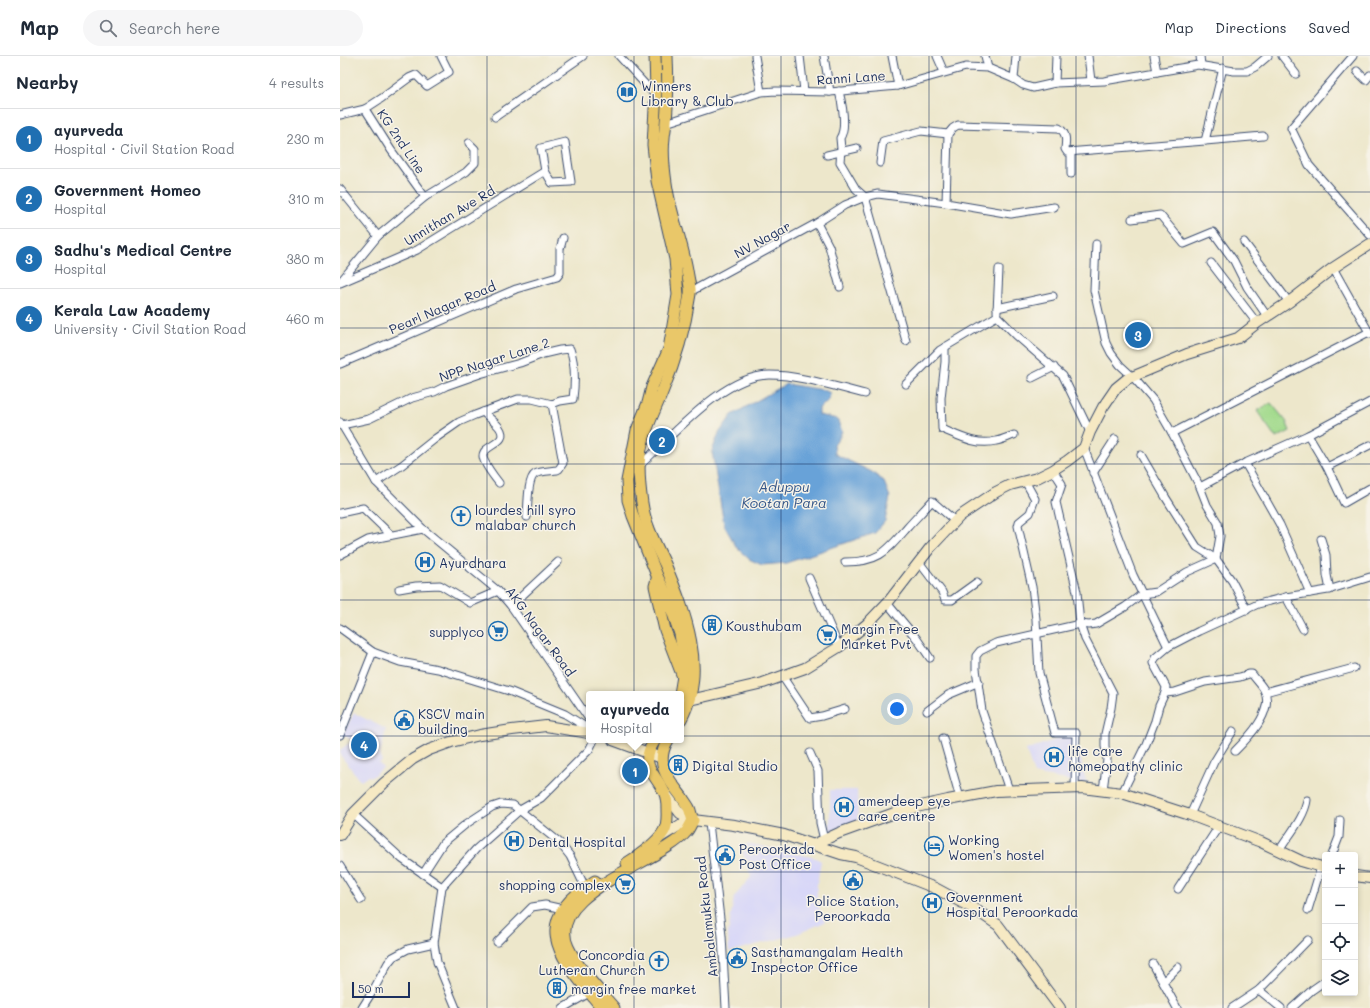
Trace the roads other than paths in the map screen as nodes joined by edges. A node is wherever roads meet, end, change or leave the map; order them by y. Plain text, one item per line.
1 (442, 56) edge
2 (583, 56) edge
3 (619, 56) edge
4 (655, 56) edge
5 (667, 56) edge
6 (755, 56) edge
7 (800, 56) edge
8 (824, 56) edge
9 (892, 56) edge
10 (937, 56) edge
11 (985, 56) edge
12 (1016, 56) edge
13 (1056, 56) edge
14 (1088, 56) edge
15 (1154, 56) edge
16 (1200, 56) edge
17 (1268, 56) edge
18 (1282, 56) edge
19 (1353, 56) edge
20 (1201, 65) junction
21 (988, 68) junction
22 (1223, 68) junction
23 (944, 72) junction
24 (1157, 72) junction
25 (1357, 72) dead end
26 (1296, 74) dead end
27 (1370, 75) edge
28 (1014, 79) junction
29 (1091, 81) junction
30 (1055, 83) junction
31 (898, 86) junction
32 (804, 91) junction
33 (839, 91) junction
34 (761, 92) junction
35 (830, 92) junction
36 (655, 95) junction
37 (365, 109) junction
38 (340, 115) edge
39 (495, 117) dead end
40 (666, 123) junction
41 (653, 124) junction
42 (948, 134) junction
43 (1263, 136) dead end
44 (1205, 141) junction
45 (469, 143) dead end
46 (857, 148) dead end
47 (1071, 152) junction
48 (841, 153) junction
49 (827, 155) dead end
50 (880, 163) dead end
51 (545, 171) junction
52 (1071, 174) dead end
53 (340, 189) edge
54 (425, 197) junction
55 (865, 197) junction
56 (946, 203) junction
57 (1054, 207) dead end
58 (1132, 219) dead end
59 (817, 223) junction
60 (1370, 235) edge
61 (378, 236) junction
62 (563, 238) dead end
63 (1244, 242) dead end
64 (1096, 244) dead end
65 (1370, 244) edge
66 (1211, 263) dead end
67 (1333, 268) junction
68 (999, 269) dead end
69 (340, 283) edge
70 (840, 287) dead end
71 (690, 292) junction
72 (678, 295) junction
73 (1053, 296) dead end
74 (1290, 302) junction
75 (997, 308) junction
76 (997, 316) junction
77 (1267, 316) junction
78 (1257, 323) junction
79 (1369, 333) edge
80 (906, 341) dead end
81 (944, 347) junction
82 (340, 364) edge
83 (1054, 368) junction
84 (1133, 377) junction
85 (1032, 378) dead end
86 (906, 384) dead end
87 (865, 394) dead end
88 (1370, 402) edge
89 (552, 404) junction
90 (652, 405) junction
91 (483, 412) junction
92 (341, 424) edge
93 (1090, 432) junction
94 (1172, 433) junction
95 (1014, 435) dead end
96 (1308, 435) junction
97 (1115, 440) dead end
98 (1370, 445) edge
99 (1084, 448) junction
100 (1141, 455) dead end
101 (1245, 463) junction
102 (635, 464) junction
103 (1327, 467) junction
104 (1054, 470) junction
105 (1093, 472) junction
106 (1025, 481) junction
107 (376, 482) junction
108 (499, 483) dead end
109 (1200, 487) junction
110 (1370, 488) edge
111 (340, 513) edge
112 (527, 517) dead end
113 (955, 521) junction
114 (423, 529) junction
115 (391, 535) junction
116 (1321, 539) dead end
117 (340, 555) edge
118 (1216, 559) junction
119 (558, 562) dead end
120 (845, 562) dead end
121 (919, 562) junction
122 (669, 574) junction
123 (658, 578) junction
124 (809, 578) dead end
125 (1369, 580) edge
126 (977, 582) dead end
127 (399, 589) dead end
128 (1330, 590) junction
129 (498, 591) junction
130 (1310, 593) junction
131 (1142, 594) junction
132 (1286, 597) junction
133 (887, 603) junction
134 (511, 606) junction
135 (1247, 610) junction
136 (1080, 624) junction
137 (340, 628) edge
138 (1303, 629) dead end
139 (1036, 634) junction
140 (1168, 646) junction
141 (839, 647) junction
142 (373, 652) junction
143 (930, 658) dead end
144 (1354, 668) dead end
145 (782, 676) junction
146 (979, 682) junction
147 (683, 691) edge
148 (1265, 692) junction
149 (1165, 694) junction
150 (684, 698) edge
151 (684, 699) edge
152 (845, 709) dead end
153 (927, 711) dead end
154 (586, 715) edge
155 (586, 727) edge
156 (1233, 731) dead end
157 (586, 733) edge
158 (340, 735) edge
159 (943, 738) dead end
160 (592, 743) edge
161 (621, 743) edge
162 (653, 743) edge
163 (666, 743) edge
164 (1235, 751) dead end
165 (648, 753) junction
166 (810, 754) dead end
167 (662, 758) junction
168 (1076, 788) junction
169 (1009, 790) junction
170 (1103, 790) junction
171 (1122, 792) junction
172 (665, 793) junction
173 (960, 798) junction
174 (1306, 800) dead end
175 (520, 810) junction
176 (353, 814) junction
177 (1190, 815) junction
178 (693, 820) junction
179 (1340, 820) dead end
180 (709, 823) junction
181 (1219, 826) junction
182 (340, 835) edge
183 (658, 839) junction
184 (824, 840) junction
185 (813, 845) junction
186 (1279, 851) junction
187 (1333, 852) edge
188 (340, 866) edge
189 (1322, 867) edge
190 (1322, 870) edge
191 (423, 874) junction
192 (1358, 876) edge
193 (607, 878) junction
194 (1370, 878) edge
195 (586, 886) junction
196 (442, 887) junction
197 (1178, 890) dead end
198 (361, 900) dead end
199 (563, 909) junction
200 (1308, 910) dead end
201 (1308, 940) dead end
202 (498, 942) dead end
203 (434, 943) junction
204 (1153, 964) dead end
205 (1178, 967) dead end
206 (1163, 982) junction
207 (1322, 983) edge
208 (1259, 990) junction
209 (589, 992) junction
210 (601, 1002) edge
211 (362, 1008) edge
212 (456, 1008) edge
213 (563, 1008) edge
214 (614, 1008) edge
215 (726, 1008) edge
216 (1060, 1008) edge
217 (1177, 1008) edge
218 (1232, 1008) edge
219 (1281, 1008) edge
220 (1292, 1008) edge

1 - 37 street, KG 2nd Line
2 - 39 street
3 - 36 street
4 - 36 main road
5 - 40 main road
6 - 34 street
7 - 32 street
8 - 35 street
9 - 31 street
10 - 23 street
11 - 21 street
12 - 28 street
13 - 30 street
14 - 29 street
15 - 24 street
16 - 20 street
17 - 22 street, Ranni Lane
18 - 26 street
19 - 60 street
20 - 22 street, Ranni Lane
20 - 24 street, Ranni Lane
21 - 23 street, Ranni Lane
21 - 28 street, Ranni Lane
22 - 44 street
23 - 31 street, Ranni Lane
24 - 29 street, Ranni Lane
25 - 27 street
28 - 30 street, Ranni Lane
29 - 30 street, Ranni Lane
31 - 33 street, Ranni Lane
32 - 34 street, Ranni Lane
32 - 35 street, Ranni Lane
33 - 35 street, Ranni Lane
33 - 48 street
34 - 40 street, Ranni Lane
36 - 41 main road
37 - 38 street
37 - 54 street, KG 2nd Line
40 - 41 main road
40 - 71 main road
41 - 72 main road
42 - 47 street
42 - 50 street
42 - 56 street
43 - 44 street
44 - 47 street
45 - 54 street
46 - 48 street
47 - 52 street
48 - 49 street
48 - 55 street
51 - 51 street
51 - 69 street, Unnithan Ave Rd
53 - 61 street
54 - 61 street
55 - 56 street, NV Nagar
55 - 59 street, NV Nagar
55 - 80 street
56 - 57 street, NV Nagar
58 - 77 street
59 - 70 street
59 - 71 street, NV Nagar
61 - 69 street
62 - 82 street, Pearl Nagar Road
63 - 74 street
64 - 84 street
65 - 67 street
66 - 78 street
67 - 74 street
67 - 79 street
68 - 75 street
71 - 72 main road
71 - 90 main road
72 - 90 main road
73 - 75 street
74 - 77 street
75 - 76 street
76 - 81 street
76 - 83 street
77 - 78 street
78 - 84 street
79 - 94 street
81 - 86 street
81 - 95 street
83 - 85 street
83 - 93 street
84 - 93 street
84 - 94 street
87 - 102 street
88 - 96 street
89 - 91 street
89 - 92 street, NPP Nagar Lane 2
89 - 112 street
90 - 102 main road
91 - 107 street
91 - 108 street
92 - 107 street, AKG Nagar Road
93 - 99 street
94 - 109 street
96 - 101 street
96 - 103 street
97 - 105 street
98 - 103 street
99 - 104 street
99 - 105 street
100 - 118 street
101 - 109 street
101 - 130 street
102 - 122 main road
102 - 123 main road
103 - 110 street
104 - 106 street
104 - 136 street
105 - 131 street
106 - 113 street
106 - 139 street
107 - 114 street, AKG Nagar Road
109 - 118 street
111 - 115 street
113 - 120 street
113 - 121 street
114 - 115 street
114 - 129 street, AKG Nagar Road
115 - 117 street
116 - 128 street
118 - 131 street
118 - 135 street
119 - 134 street
121 - 126 street
121 - 133 street
122 - 123 main road
122 - 150 main road
123 - 147 main road
124 - 141 street
125 - 128 street
127 - 129 street
128 - 130 street
129 - 134 street, AKG Nagar Road
130 - 132 street
131 - 136 street
131 - 140 street
132 - 135 street
132 - 138 street
133 - 141 street
133 - 143 street
134 - 154 street, AKG Nagar Road
135 - 140 street
136 - 139 street
136 - 170 street
137 - 142 street
139 - 146 street
139 - 168 street
140 - 149 street
141 - 145 street
142 - 155 street
142 - 158 street
144 - 148 street
145 - 151 street
145 - 152 street
146 - 153 street
146 - 169 street
148 - 149 street
148 - 164 street
149 - 171 street
156 - 177 street
157 - 176 street
159 - 173 street
160 - 175 street
161 - 165 street
162 - 165 main road
163 - 167 main road
165 - 167 street
165 - 172 main road
166 - 184 street
167 - 178 main road
168 - 169 street
168 - 170 street
169 - 173 street
170 - 171 street
171 - 177 street
172 - 178 street
172 - 183 main road
173 - 184 street
174 - 186 street
175 - 191 street
175 - 195 street
175 - 196 street
176 - 182 street
176 - 191 street
177 - 181 street
178 - 180 street
178 - 183 street
178 - 193 main road
179 - 187 street
180 - 185 street
180 - 215 street, Ambalamukku Road
181 - 186 street
181 - 197 street
183 - 193 main road
184 - 185 street
185 - 216 street
186 - 189 street
188 - 198 street
190 - 200 street
191 - 196 street
192 - 194 street
193 - 195 main road
193 - 210 main road
195 - 199 main road
196 - 203 street
199 - 202 street
199 - 209 main road
201 - 208 street
203 - 211 street
203 - 212 street
204 - 206 street
205 - 206 street
206 - 217 street
207 - 220 street
208 - 218 street
208 - 219 street
209 - 210 main road
209 - 213 street
210 - 214 main road

